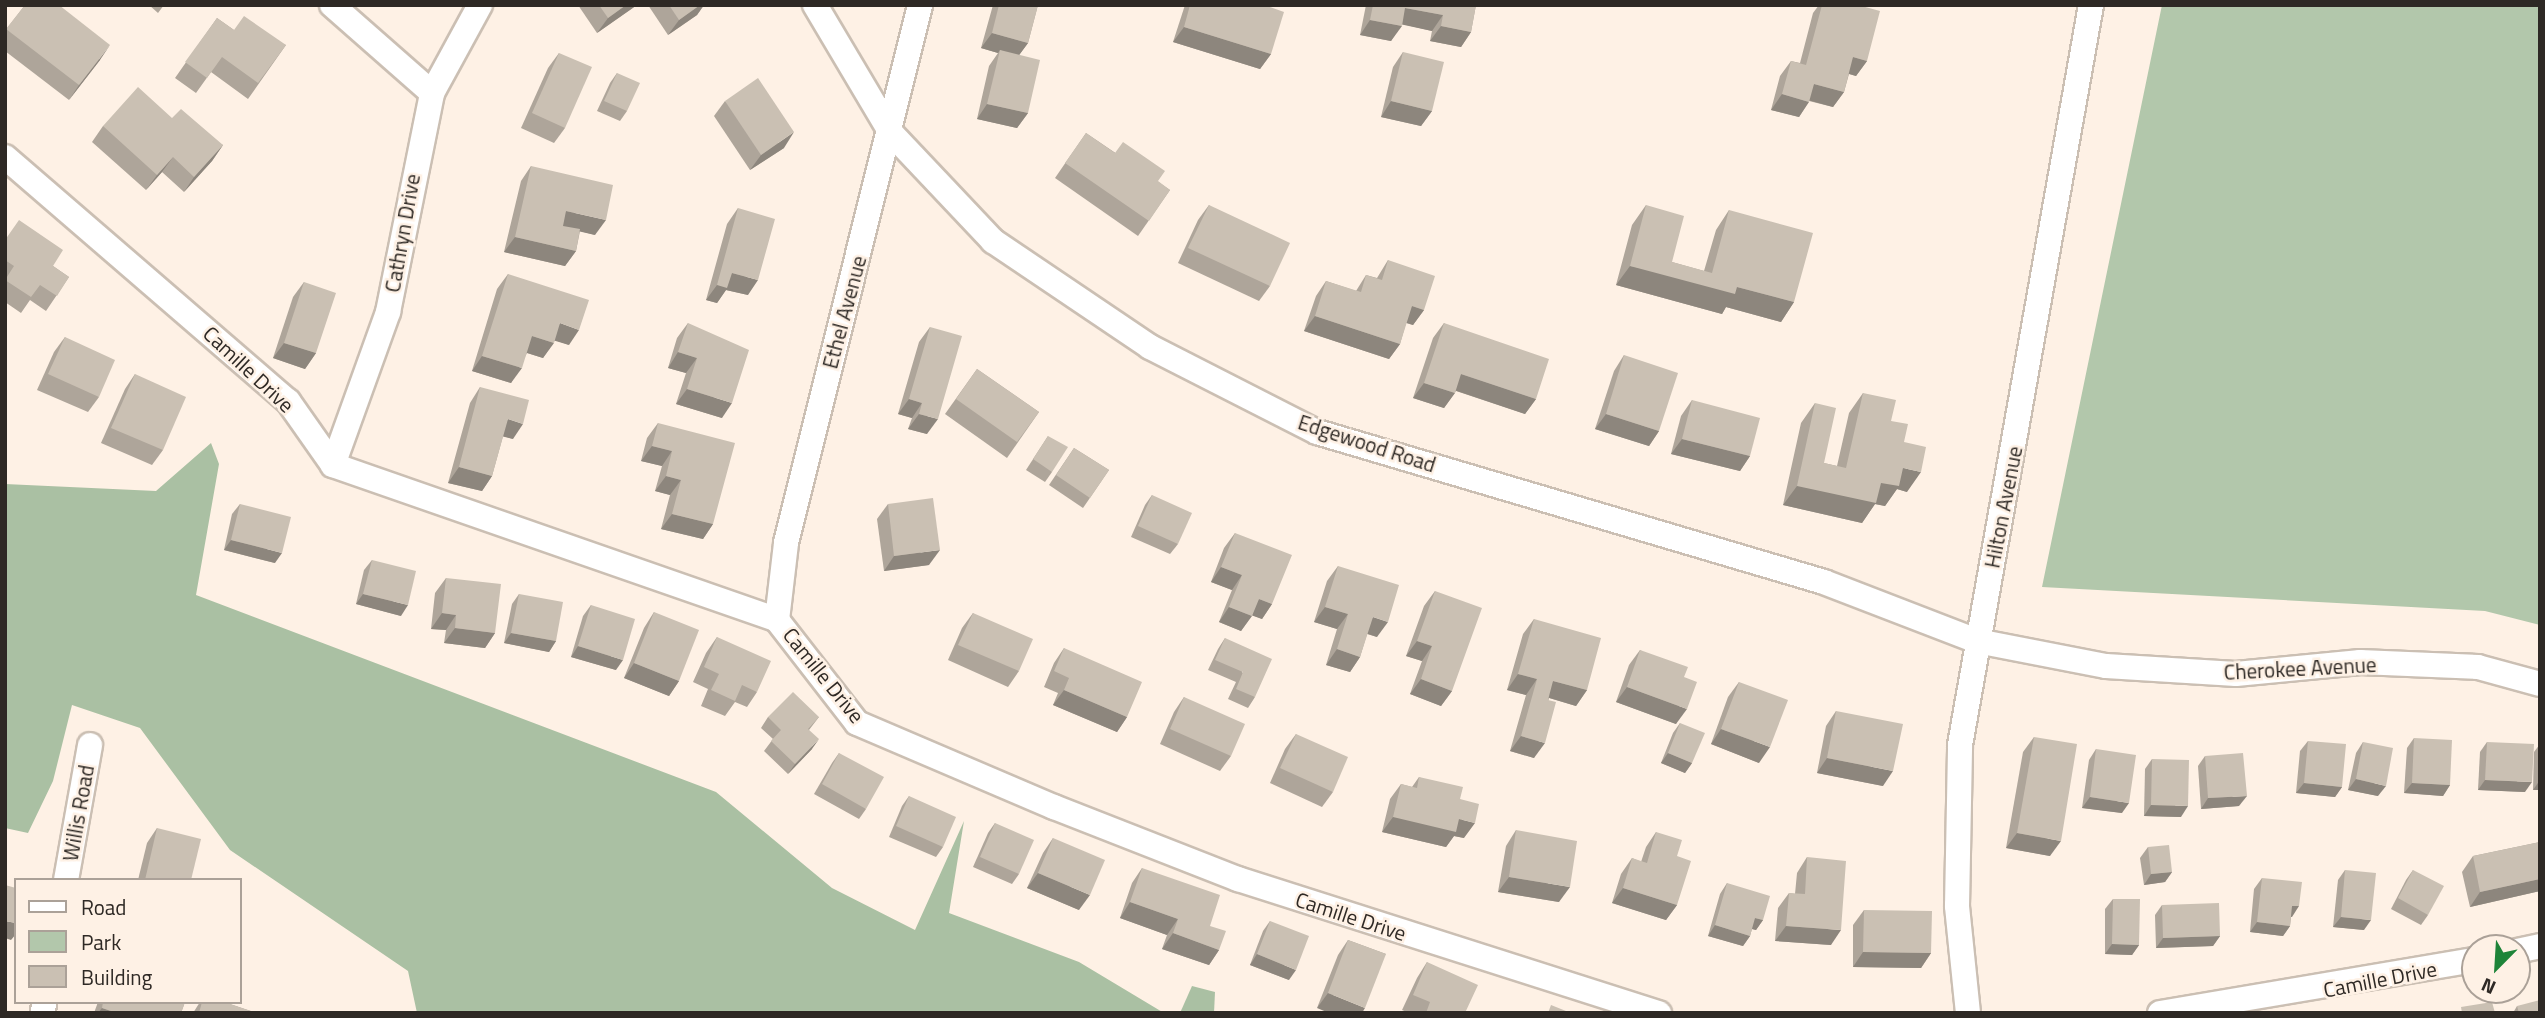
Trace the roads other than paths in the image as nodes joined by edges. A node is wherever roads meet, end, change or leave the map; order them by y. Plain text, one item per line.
1 (332, 5) edge
2 (480, 5) edge
3 (815, 5) edge
4 (920, 5) edge
5 (2091, 5) edge
6 (432, 93) junction
7 (891, 133) junction
8 (5, 157) edge
9 (333, 465) junction
10 (777, 620) junction
11 (1977, 641) junction
12 (2540, 684) edge
13 (90, 746) dead end
14 (66, 878) edge
15 (2461, 962) edge
16 (1659, 1013) edge
17 (1968, 1013) edge
18 (2160, 1013) edge

1 - 6 street
2 - 6 street, Cathryn Drive
3 - 7 street, Edgewood Road
4 - 7 street, Ethel Avenue
5 - 11 street, Hilton Avenue
6 - 9 street, Cathryn Drive
7 - 10 street, Ethel Avenue
7 - 11 street, Edgewood Road
8 - 9 street, Camille Drive
9 - 10 street, Camille Drive
10 - 16 street, Camille Drive
11 - 12 street, Cherokee Avenue
11 - 17 street, Hilton Avenue
13 - 14 street, Willis Road
15 - 18 street, Camille Drive

